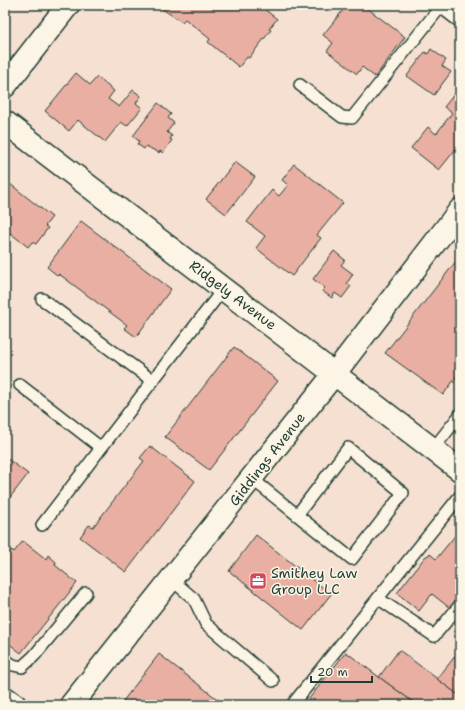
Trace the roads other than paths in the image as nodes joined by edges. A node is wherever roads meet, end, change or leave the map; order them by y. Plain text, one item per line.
1 (68, 5) edge
2 (442, 5) edge
3 (447, 5) edge
4 (460, 15) edge
5 (300, 85) dead end
6 (5, 86) edge
7 (5, 122) edge
8 (460, 210) edge
9 (224, 288) junction
10 (42, 299) dead end
11 (335, 373) junction
12 (153, 381) junction
13 (20, 385) dead end
14 (460, 415) edge
15 (100, 447) junction
16 (432, 449) junction
17 (460, 470) edge
18 (251, 478) junction
19 (460, 496) edge
20 (297, 515) junction
21 (42, 525) dead end
22 (172, 579) junction
23 (86, 593) dead end
24 (379, 599) junction
25 (460, 605) edge
26 (5, 660) edge
27 (273, 681) dead end
28 (5, 698) edge
29 (15, 705) edge
30 (72, 705) edge
31 (292, 705) edge

1 - 6 street
2 - 5 lane
3 - 4 street
7 - 9 street, Ridgely Avenue
8 - 11 street, Giddings Avenue
9 - 11 street, Ridgely Avenue
9 - 12 lane
10 - 12 lane
11 - 16 street, Ridgely Avenue
11 - 18 street, Giddings Avenue
12 - 15 lane
13 - 15 lane
14 - 16 lane
15 - 21 lane
16 - 17 street, Ridgely Avenue
18 - 20 lane
18 - 22 street, Giddings Avenue
19 - 24 lane
20 - 20 lane
22 - 27 lane
22 - 30 street, Giddings Avenue
23 - 26 lane
24 - 25 lane
24 - 31 lane
28 - 29 street

